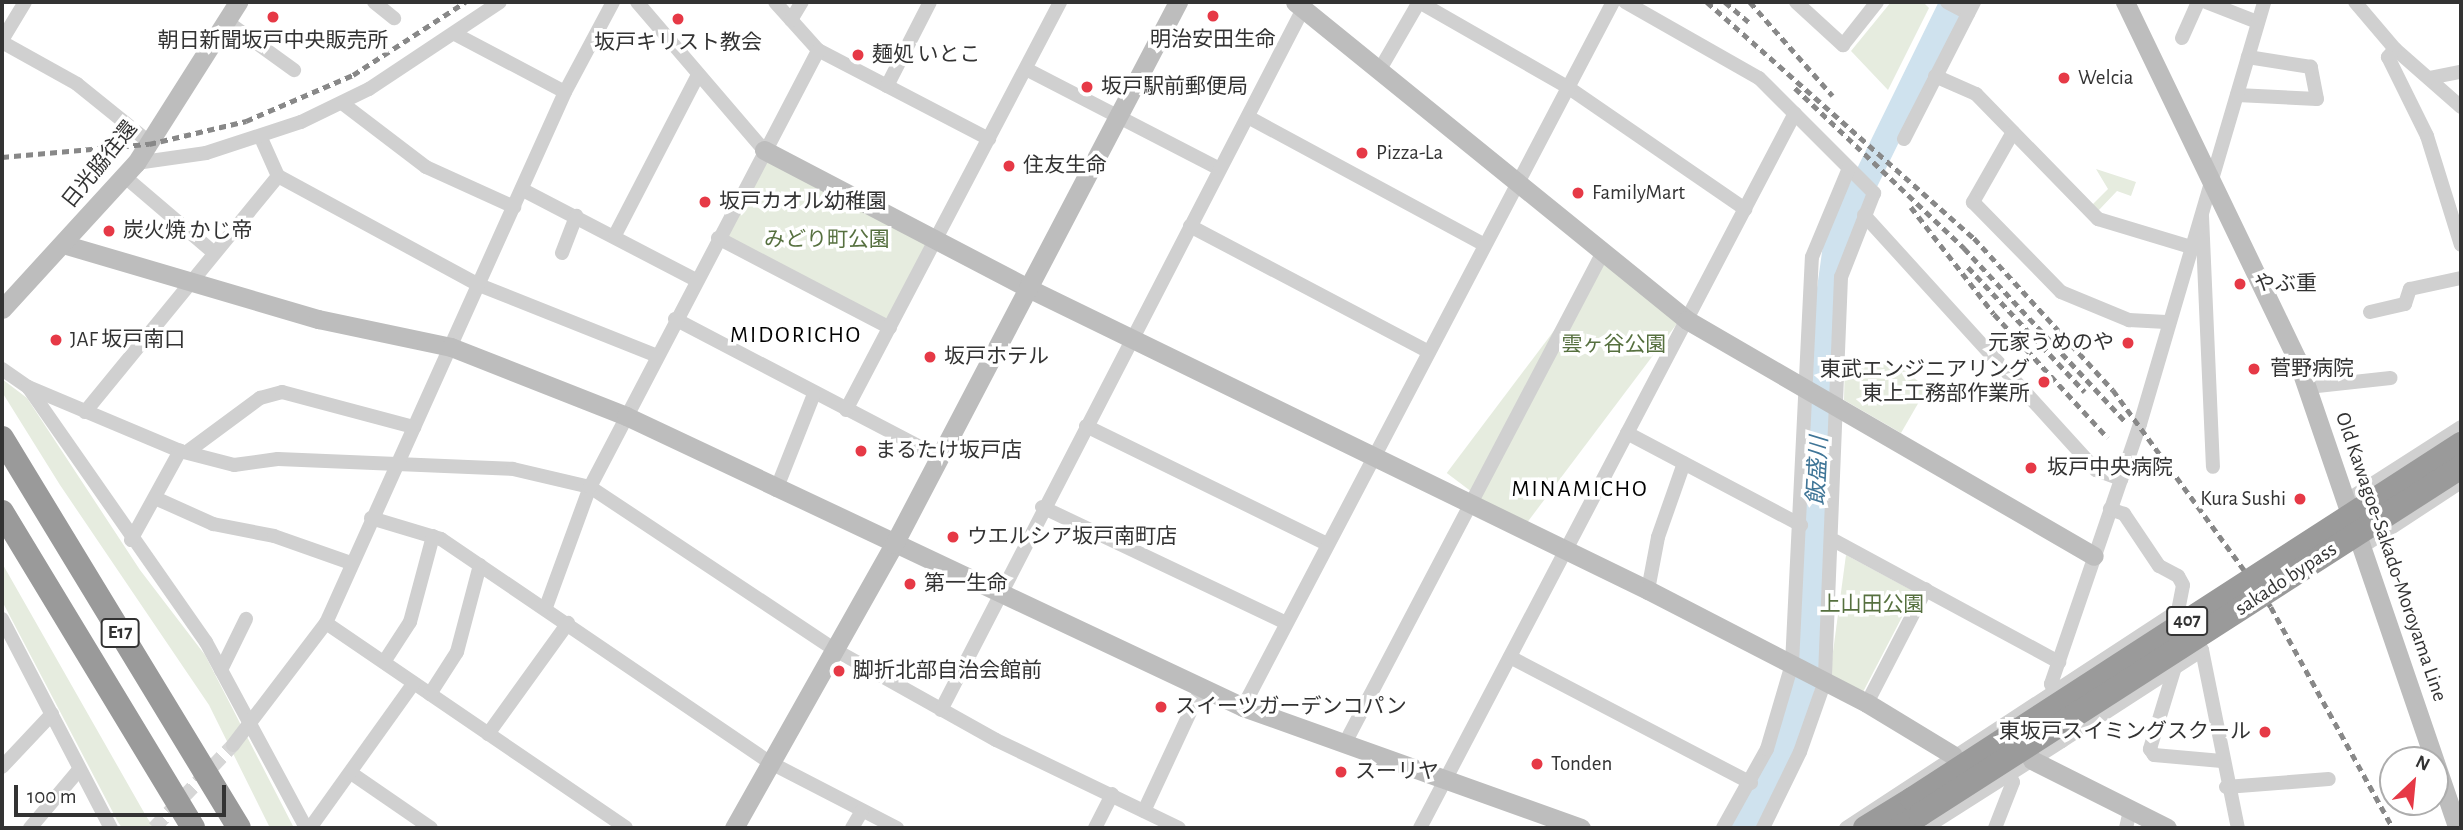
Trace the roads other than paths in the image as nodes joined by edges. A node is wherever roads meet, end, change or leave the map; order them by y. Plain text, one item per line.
1 (25, 2) edge
2 (239, 2) edge
3 (373, 2) edge
4 (500, 2) edge
5 (614, 2) edge
6 (637, 2) edge
7 (775, 2) edge
8 (802, 2) edge
9 (930, 2) edge
10 (1060, 2) edge
11 (1178, 2) edge
12 (1419, 2) edge
13 (1613, 2) edge
14 (1625, 2) edge
15 (1796, 2) edge
16 (1877, 2) edge
17 (1947, 2) edge
18 (2125, 2) edge
19 (2198, 2) edge
20 (2206, 2) edge
21 (2264, 2) edge
22 (2355, 2) edge
23 (1299, 5) edge
24 (1970, 9) edge
25 (394, 18) dead end
26 (792, 20) junction
27 (226, 21) junction
28 (2258, 22) junction
29 (455, 34) junction
30 (2182, 38) dead end
31 (2, 41) edge
32 (2395, 49) junction
33 (818, 50) junction
34 (2248, 57) junction
35 (1026, 69) junction
36 (294, 70) dead end
37 (1379, 71) junction
38 (2461, 72) edge
39 (698, 75) junction
40 (1936, 76) junction
41 (2429, 78) junction
42 (887, 86) junction
43 (1569, 88) junction
44 (565, 92) junction
45 (2237, 94) junction
46 (342, 103) junction
47 (2461, 107) edge
48 (1795, 113) junction
49 (1118, 117) junction
50 (1248, 117) junction
51 (2013, 132) junction
52 (261, 138) junction
53 (989, 139) junction
54 (1904, 139) dead end
55 (150, 143) junction
56 (764, 150) junction
57 (1220, 169) junction
58 (130, 170) junction
59 (1852, 171) junction
60 (278, 176) junction
61 (2212, 182) junction
62 (1516, 184) junction
63 (523, 190) junction
64 (514, 207) junction
65 (1745, 209) junction
66 (1864, 215) junction
67 (576, 216) junction
68 (2202, 216) junction
69 (1190, 226) junction
70 (615, 235) junction
71 (718, 238) junction
72 (936, 241) junction
73 (63, 244) junction
74 (1485, 245) junction
75 (2461, 245) edge
76 (2191, 247) junction
77 (1603, 252) junction
78 (214, 253) junction
79 (562, 253) dead end
80 (2461, 278) edge
81 (696, 280) junction
82 (190, 282) junction
83 (479, 285) junction
84 (1028, 288) junction
85 (2, 309) edge
86 (2370, 312) dead end
87 (676, 319) junction
88 (1687, 320) junction
89 (2166, 323) junction
90 (890, 328) junction
91 (1130, 339) junction
92 (451, 347) junction
93 (1429, 352) junction
94 (657, 356) junction
95 (2, 369) edge
96 (2391, 378) dead end
97 (28, 387) junction
98 (2308, 387) junction
99 (1807, 390) junction
100 (814, 394) junction
101 (1835, 406) junction
102 (846, 410) junction
103 (85, 412) junction
104 (626, 416) junction
105 (1086, 426) junction
106 (414, 427) junction
107 (2461, 427) edge
108 (1627, 433) junction
109 (2, 438) edge
110 (2461, 444) edge
111 (184, 452) junction
112 (939, 457) junction
113 (1375, 457) junction
114 (1684, 463) junction
115 (398, 467) junction
116 (2213, 467) dead end
117 (2461, 467) edge
118 (2121, 479) junction
119 (2461, 482) edge
120 (590, 487) junction
121 (776, 490) junction
122 (155, 498) junction
123 (2349, 499) junction
124 (1469, 504) junction
125 (1042, 507) junction
126 (2110, 509) junction
127 (2, 512) edge
128 (371, 518) junction
129 (1801, 526) junction
130 (433, 536) junction
131 (131, 540) junction
132 (1835, 541) junction
133 (894, 544) junction
134 (1327, 544) junction
135 (2365, 545) junction
136 (1566, 550) junction
137 (2094, 556) junction
138 (348, 562) junction
139 (480, 565) junction
140 (1926, 589) junction
141 (1648, 590) junction
142 (998, 593) junction
143 (546, 607) junction
144 (2178, 611) junction
145 (246, 619) dead end
146 (2, 621) edge
147 (326, 623) junction
148 (568, 623) junction
149 (1286, 623) junction
150 (2202, 650) junction
151 (837, 651) junction
152 (1510, 657) junction
153 (384, 662) junction
154 (2059, 662) junction
155 (1795, 666) junction
156 (2175, 667) junction
157 (221, 670) junction
158 (1822, 680) junction
159 (414, 683) junction
160 (1201, 689) junction
161 (2055, 692) junction
162 (430, 694) junction
163 (2040, 701) junction
164 (1867, 703) junction
165 (1243, 707) junction
166 (941, 710) junction
167 (52, 714) junction
168 (252, 725) junction
169 (488, 734) junction
170 (2062, 741) junction
171 (233, 745) tunnel mouth
172 (1344, 745) junction
173 (1953, 755) junction
174 (2032, 761) junction
175 (2222, 761) junction
176 (771, 763) junction
177 (2, 767) edge
178 (78, 771) junction
179 (351, 773) junction
180 (2009, 775) junction
181 (2329, 779) dead end
182 (1446, 780) junction
183 (1751, 783) junction
184 (2226, 787) junction
185 (1112, 794) junction
186 (862, 811) junction
187 (1144, 811) junction
188 (1919, 814) edge
189 (2128, 820) edge
190 (2458, 820) edge
191 (1559, 824) edge
192 (623, 827) edge
193 (30, 828) edge
194 (111, 828) edge
195 (193, 828) edge
196 (239, 828) edge
197 (308, 828) edge
198 (430, 828) edge
199 (734, 828) edge
200 (852, 828) edge
201 (897, 828) edge
202 (1095, 828) edge
203 (1179, 828) edge
204 (1420, 828) edge
205 (1581, 828) edge
206 (1723, 828) edge
207 (1763, 828) edge
208 (1846, 828) edge
209 (1865, 828) edge
210 (1900, 828) edge
211 (1995, 828) edge
212 (2167, 828) edge
213 (2238, 828) edge

1 - 31 street
2 - 27 street, 日光脇往還
3 - 25 street
4 - 29 street
5 - 44 street
6 - 39 street
7 - 26 street
8 - 26 street
9 - 42 street
10 - 35 street
11 - 49 street
12 - 37 street
12 - 43 street
13 - 43 street
14 - 48 street
15 - 16 street
17 - 24 street
18 - 61 street, Old Kawagoe-Sakado-Moroyama Line
19 - 30 street
20 - 28 street
21 - 28 street
22 - 32 street
23 - 37 street
23 - 50 street
24 - 40 street
26 - 33 street
27 - 36 street
27 - 55 street, 日光脇往還
28 - 34 street
29 - 44 street
29 - 46 street
31 - 55 street
32 - 41 street
32 - 75 street
33 - 42 street
33 - 56 street
34 - 45 street
34 - 45 street
35 - 49 street
35 - 53 street
37 - 62 street
38 - 41 street
39 - 56 street
39 - 70 street
40 - 51 street
40 - 54 street
41 - 47 street
42 - 53 street
43 - 62 street
43 - 65 street
44 - 63 street
45 - 61 street
46 - 52 street
46 - 64 street
48 - 59 street
48 - 65 street
49 - 57 street
49 - 84 street
50 - 57 street
50 - 74 street
51 - 76 street
51 - 89 street
52 - 58 street
52 - 60 street
53 - 72 street
55 - 58 street, 日光脇往還
56 - 71 street
56 - 72 street
57 - 69 street
58 - 73 street, 日光脇往還
58 - 78 street
59 - 66 street
59 - 99 street
60 - 78 street
60 - 83 street
61 - 68 street
61 - 98 street, Old Kawagoe-Sakado-Moroyama Line
62 - 74 street
62 - 77 street
63 - 64 street
63 - 67 street
64 - 83 street
65 - 88 street
66 - 101 street
66 - 118 street
67 - 70 street
67 - 79 street
68 - 76 street
68 - 116 street
69 - 91 street
69 - 93 street
70 - 81 street
71 - 81 street
71 - 90 street
72 - 84 street
72 - 90 street
73 - 82 street
73 - 85 street, 日光脇往還
74 - 93 street
76 - 89 street
77 - 88 street
77 - 124 street
78 - 82 street
80 - 86 street
81 - 87 street
82 - 92 street
82 - 103 street
83 - 92 street
83 - 94 street
84 - 91 street
84 - 112 street
87 - 94 street
87 - 100 street
88 - 99 street
88 - 108 street
89 - 118 street
90 - 102 street
91 - 105 street
91 - 113 street
92 - 104 street
92 - 106 street
93 - 113 street
94 - 104 street
95 - 97 street
96 - 98 street
97 - 103 street
97 - 131 street
98 - 123 street, Old Kawagoe-Sakado-Moroyama Line
99 - 101 street
99 - 129 street
100 - 102 street
100 - 121 street
101 - 132 street
101 - 137 street
102 - 112 street
103 - 111 street
104 - 120 street
104 - 121 street
105 - 125 street
105 - 134 street
106 - 111 street
106 - 115 street
107 - 123 street
108 - 114 street
108 - 136 street
109 - 196 highway, E17
110 - 188 highway, sakado bypass / 407, bridge
111 - 115 street
111 - 122 street
112 - 133 street
113 - 124 street
113 - 134 street
114 - 129 street
114 - 141 street
115 - 120 street
115 - 128 street
117 - 188 highway, sakado bypass / 407, bridge
118 - 126 street
119 - 135 street
120 - 143 street
120 - 151 street
121 - 133 street
122 - 131 street
122 - 138 street
123 - 135 street, Old Kawagoe-Sakado-Moroyama Line
124 - 136 street
124 - 172 street
125 - 142 street
125 - 149 street
126 - 137 street
126 - 144 street
127 - 195 highway, E17
128 - 130 street
128 - 138 street
129 - 155 street
130 - 139 street
130 - 153 street
131 - 157 street
132 - 140 street
132 - 158 street
133 - 142 street
133 - 151 street
134 - 149 street
135 - 190 street, Old Kawagoe-Sakado-Moroyama Line
136 - 141 street
136 - 152 street
137 - 154 street
138 - 147 street
139 - 143 street
139 - 162 street
140 - 154 street
140 - 164 street
141 - 155 street
142 - 160 street
142 - 166 street
143 - 148 street
144 - 150 street
144 - 161 street
145 - 157 street
146 - 167 street
147 - 153 street
147 - 168 street
148 - 169 street
148 - 176 street
149 - 165 street
150 - 156 street
150 - 175 street
151 - 166 street
151 - 176 street
152 - 182 street
152 - 183 street
153 - 159 street
154 - 161 street
155 - 158 street
155 - 183 street
156 - 170 street
156 - 175 street
157 - 168 street
158 - 164 street
158 - 207 street
159 - 162 street
159 - 179 street
160 - 165 street
160 - 187 street
161 - 163 street
162 - 169 street
163 - 170 street
163 - 173 street
164 - 173 street
165 - 172 street
166 - 185 street
167 - 177 street
167 - 178 street
168 - 171 street
168 - 197 street
169 - 192 street
170 - 174 street
172 - 182 street
173 - 208 street
174 - 180 street
174 - 189 street
175 - 184 street
176 - 186 street
176 - 199 street
178 - 193 street
178 - 194 street
179 - 197 street
179 - 198 street
180 - 188 street
180 - 211 street
181 - 184 street
182 - 191 street
182 - 204 street
183 - 206 street
184 - 213 street
185 - 187 street
185 - 202 street
186 - 200 street
186 - 201 street
187 - 203 street
188 - 209 highway, 407
188 - 210 highway, sakado bypass / 407
189 - 212 street
191 - 205 street

